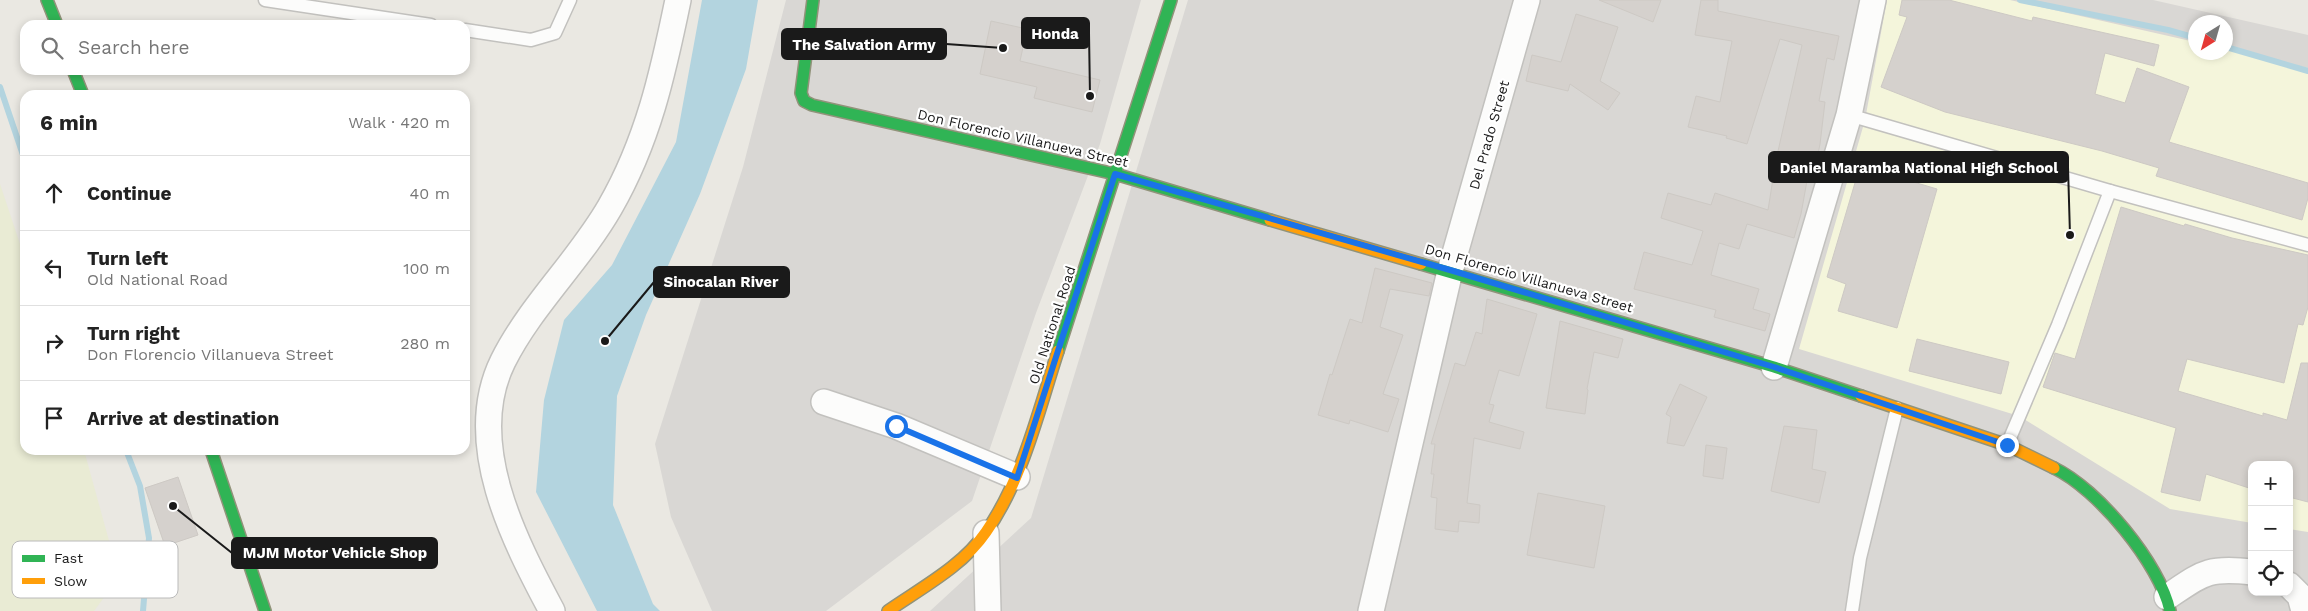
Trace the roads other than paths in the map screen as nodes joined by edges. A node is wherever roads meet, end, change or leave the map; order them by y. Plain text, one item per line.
1 (47, 0) edge
2 (265, 0) edge
3 (570, 0) edge
4 (678, 0) edge
5 (813, 0) edge
6 (1171, 0) edge
7 (1527, 0) edge
8 (1873, 0) edge
9 (55, 20) edge
10 (398, 20) edge
11 (470, 31) edge
12 (75, 75) edge
13 (81, 90) edge
14 (1849, 115) junction
15 (1115, 174) junction
16 (2110, 190) junction
17 (2308, 245) edge
18 (1450, 270) junction
19 (1774, 367) junction
20 (824, 402) dead end
21 (1897, 408) junction
22 (2007, 445) junction
23 (213, 455) edge
24 (1017, 478) junction
25 (986, 533) junction
26 (2248, 572) edge
27 (2293, 589) edge
28 (2168, 604) edge
29 (265, 611) edge
30 (552, 611) edge
31 (888, 611) edge
32 (988, 611) edge
33 (1371, 611) edge
34 (1852, 611) edge
35 (2304, 611) edge

1 - 9 main road
2 - 10 lane
3 - 11 lane
4 - 30 street
5 - 15 main road, Don Florencio Villanueva Street
6 - 15 main road, Old National Road
7 - 18 street, Del Prado Street
8 - 14 street
12 - 13 main road
14 - 16 lane
14 - 19 street
15 - 18 main road, Don Florencio Villanueva Street
15 - 24 main road, Old National Road
16 - 17 lane
16 - 22 lane
18 - 19 main road, Don Florencio Villanueva Street
18 - 33 street, Del Prado Street
19 - 21 main road, Don Florencio Villanueva Street
20 - 24 street
21 - 22 main road, Don Florencio Villanueva Street
21 - 34 lane
22 - 28 main road, Don Florencio Villanueva Street
23 - 29 main road
24 - 25 main road, Old National Road
25 - 31 main road, Old National Road
25 - 32 street
26 - 28 street
27 - 35 street

